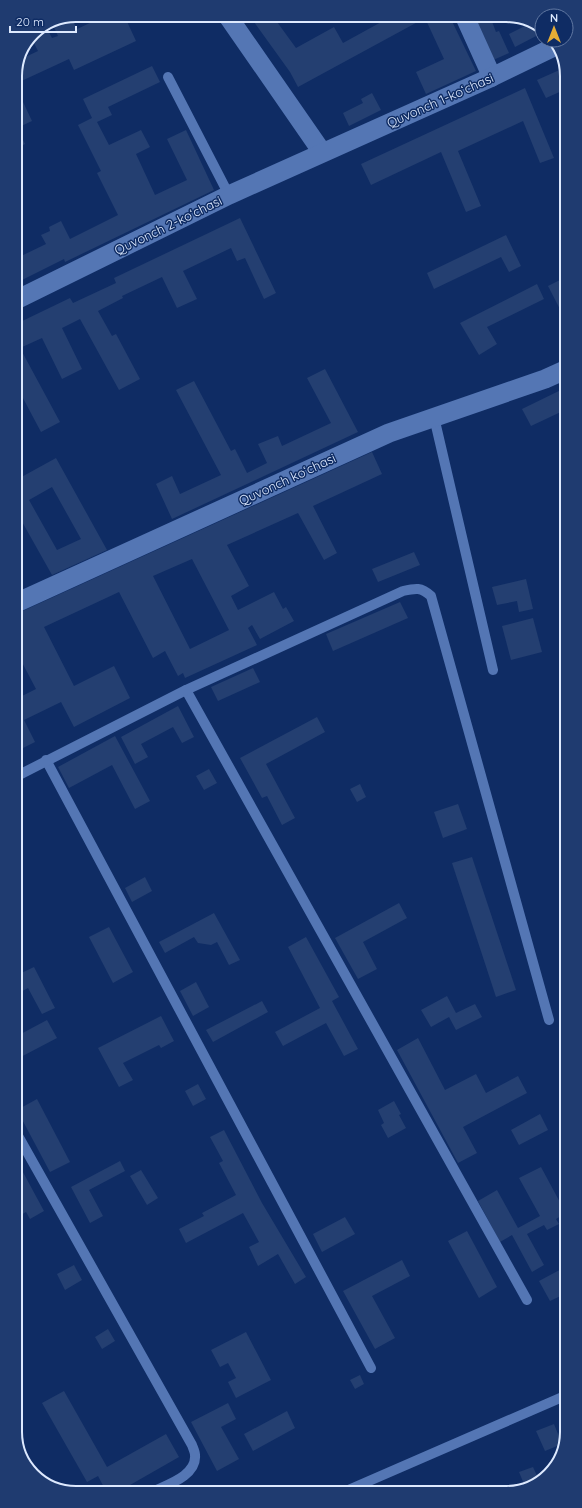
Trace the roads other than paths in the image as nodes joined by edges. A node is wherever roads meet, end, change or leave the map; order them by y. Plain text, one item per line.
1 (232, 22) edge
2 (467, 22) edge
3 (552, 48) edge
4 (168, 77) dead end
5 (492, 77) junction
6 (322, 152) junction
7 (229, 195) junction
8 (22, 297) edge
9 (560, 372) edge
10 (434, 417) junction
11 (22, 600) edge
12 (493, 670) dead end
13 (186, 690) junction
14 (46, 760) junction
15 (22, 773) edge
16 (549, 1020) dead end
17 (22, 1141) edge
18 (527, 1300) dead end
19 (371, 1368) dead end
20 (560, 1398) edge
21 (164, 1486) edge
22 (358, 1486) edge

1 - 6 street
2 - 5 street
3 - 5 street, Quvonch 1-koʻchasi
4 - 7 lane
5 - 6 street, Quvonch 1-koʻchasi
6 - 7 street, Quvonch 2-koʻchasi
7 - 8 street, Quvonch 2-koʻchasi
9 - 10 street, Quvonch koʻchasi
10 - 11 street, Quvonch koʻchasi
10 - 12 lane
13 - 14 lane
13 - 16 lane
13 - 18 lane
14 - 15 lane
14 - 19 lane
17 - 21 lane
20 - 22 lane

